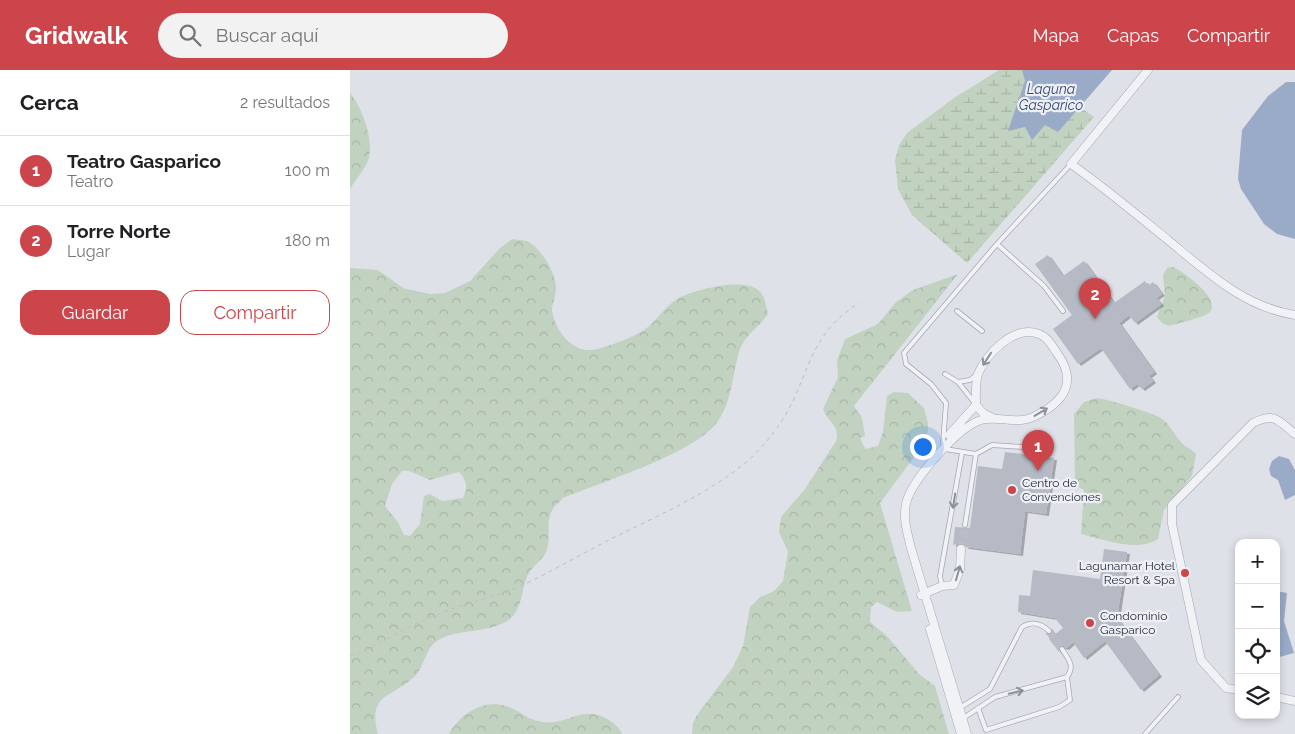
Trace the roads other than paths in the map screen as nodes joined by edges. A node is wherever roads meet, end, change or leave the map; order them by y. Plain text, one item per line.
1 (1148, 70) edge
2 (1071, 164) junction
3 (997, 244) junction
4 (957, 311) dead end
5 (1063, 311) dead end
6 (1295, 315) edge
7 (982, 332) dead end
8 (945, 374) dead end
9 (978, 374) junction
10 (958, 382) junction
11 (976, 405) junction
12 (995, 419) junction
13 (1295, 434) edge
14 (942, 446) junction
15 (1040, 448) dead end
16 (962, 453) junction
17 (976, 454) junction
18 (965, 525) tunnel mouth
19 (961, 549) tunnel mouth
20 (942, 586) junction
21 (922, 595) junction
22 (1049, 631) tunnel mouth
23 (1062, 649) tunnel mouth
24 (1068, 677) junction
25 (990, 689) junction
26 (1235, 689) edge
27 (995, 697) junction
28 (1178, 697) dead end
29 (1280, 699) edge
30 (1295, 701) edge
31 (978, 708) junction
32 (957, 709) junction
33 (960, 720) junction
34 (961, 734) edge
35 (967, 734) edge
36 (1146, 734) edge

1 - 2 street
2 - 3 lane
2 - 6 street
3 - 5 lane
3 - 14 lane
4 - 7 lane
8 - 10 lane
9 - 10 lane
9 - 11 street
12 -> 9 street
10 - 11 lane
11 - 12 street
11 - 14 street
12 - 14 street
13 - 26 street
14 - 16 lane
14 - 21 street
15 - 17 lane
16 - 17 lane
16 -> 20 lane
17 - 18 lane
20 -> 19 street
20 - 21 street
21 - 32 street
22 - 25 lane
23 - 24 lane
27 -> 24 lane
24 - 31 lane
25 - 27 lane
25 - 32 lane
27 - 31 lane
28 - 36 lane
29 - 30 street
31 - 33 lane
32 - 33 street
33 - 34 street
33 - 35 street

